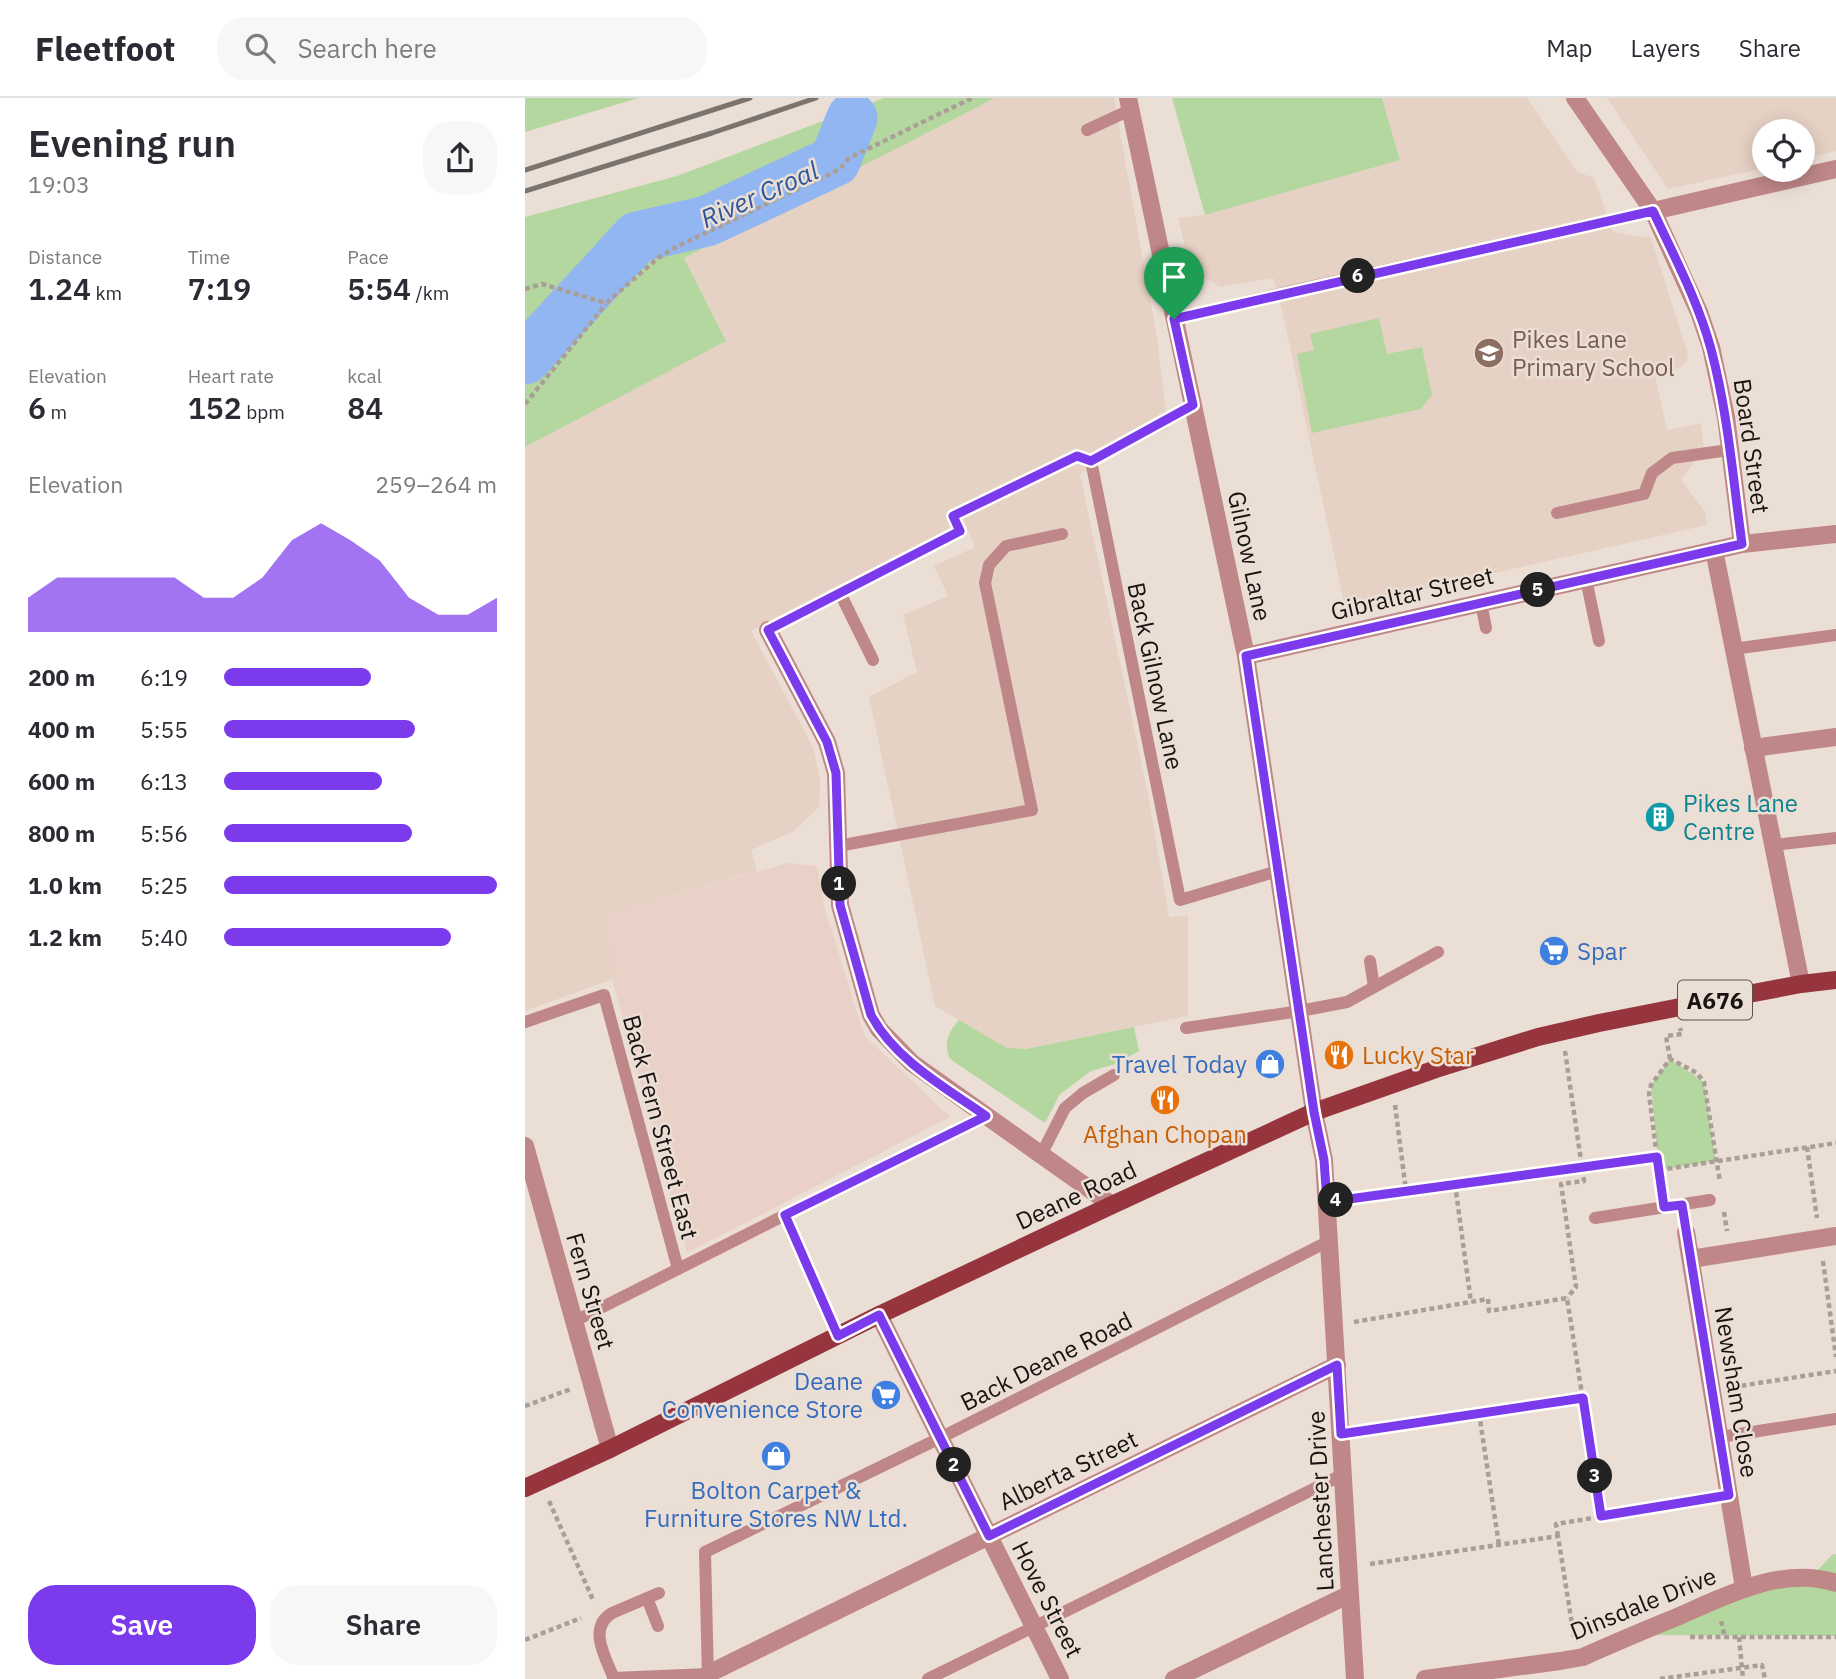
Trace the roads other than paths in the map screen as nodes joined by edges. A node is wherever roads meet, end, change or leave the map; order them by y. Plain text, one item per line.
1 (1575, 98) edge
2 (1129, 104) edge
3 (1087, 130) dead end
4 (1836, 169) edge
5 (1653, 211) junction
6 (1174, 319) junction
7 (1193, 405) junction
8 (1729, 450) junction
9 (1557, 513) dead end
10 (960, 531) road end
11 (1062, 534) dead end
12 (1836, 534) edge
13 (1742, 544) junction
14 (1714, 551) junction
15 (1586, 579) junction
16 (840, 593) junction
17 (1481, 603) junction
18 (1486, 628) dead end
19 (768, 630) joint
20 (1836, 635) edge
21 (1599, 641) dead end
22 (1734, 649) junction
23 (1246, 656) junction
24 (873, 660) dead end
25 (1836, 737) edge
26 (1753, 748) junction
27 (1836, 838) edge
28 (1773, 845) junction
29 (838, 846) junction
30 (1278, 871) junction
31 (1439, 952) dead end
32 (1370, 961) dead end
33 (1836, 980) edge
34 (1801, 984) junction
35 (1374, 987) junction
36 (1300, 1011) junction
37 (525, 1022) edge
38 (1187, 1028) dead end
39 (1114, 1075) dead end
40 (1314, 1112) junction
41 (986, 1116) junction
42 (525, 1146) edge
43 (1041, 1155) junction
44 (1710, 1200) dead end
45 (1112, 1205) junction
46 (1682, 1205) junction
47 (785, 1215) junction
48 (1595, 1218) dead end
49 (1686, 1232) joint
50 (1828, 1237) edge
51 (1329, 1241) junction
52 (1691, 1259) junction
53 (678, 1269) junction
54 (879, 1315) junction
55 (575, 1321) junction
56 (838, 1336) junction
57 (1337, 1365) junction
58 (1836, 1419) edge
59 (1720, 1437) junction
60 (940, 1438) junction
61 (610, 1449) junction
62 (1344, 1474) junction
63 (533, 1485) edge
64 (989, 1536) junction
65 (1836, 1584) edge
66 (1744, 1588) junction
67 (1350, 1594) junction
68 (658, 1626) dead end
69 (1034, 1627) junction
70 (1567, 1666) edge
71 (708, 1676) edge
72 (613, 1678) edge
73 (928, 1679) edge
74 (1061, 1679) edge
75 (1174, 1679) edge
76 (1355, 1679) edge
77 (1425, 1679) edge

1 - 5 street, Board Street
2 - 3 lane
2 - 6 street, Gilnow Lane
4 - 5 street
5 - 6 lane
5 - 8 street, Board Street
6 - 7 street, Gilnow Lane
7 - 23 street, Gilnow Lane
7 - 30 lane, Back Gilnow Lane
8 - 9 lane
8 - 13 street, Board Street
10 - 16 lane
11 - 29 lane
12 - 13 street, Gibraltar Street
13 - 14 street, Gibraltar Street
14 - 15 street, Gibraltar Street
14 - 22 street
15 - 17 street, Gibraltar Street
15 - 21 lane
16 - 19 lane
16 - 24 lane
17 - 18 lane
17 - 23 street, Gibraltar Street
19 - 29 street
20 - 22 lane
22 - 26 street
23 - 30 street, Gilnow Lane
25 - 26 street
26 - 28 street
27 - 28 lane
28 - 34 street
29 - 41 street
30 - 36 street, Gilnow Lane
31 - 35 lane
32 - 35 lane
33 - 34 main road, Deane Road / A676
34 - 40 main road, Deane Road / A676
35 - 36 lane
36 - 38 lane
36 - 40 street, Gilnow Lane
37 - 53 lane, Back Fern Street East
39 - 43 lane
40 - 45 main road, Deane Road / A676
40 - 51 street, Lanchester Drive
41 - 43 street
41 - 47 lane
42 - 55 street, Fern Street
43 - 45 street
44 - 46 lane
45 - 54 main road, Deane Road / A676
46 - 48 lane
46 - 49 lane, Newsham Close
47 - 53 lane
47 - 56 lane
49 - 52 street, Newsham Close
50 - 52 street
51 - 57 street, Lanchester Drive
51 - 60 lane, Back Deane Road
52 - 59 street, Newsham Close
53 - 55 lane
54 - 56 main road, Deane Road / A676
54 - 60 street, Hove Street
55 - 61 street, Fern Street
56 - 61 main road, Deane Road / A676
57 - 62 street, Lanchester Drive
57 - 64 street, Alberta Street
58 - 59 lane
59 - 66 street, Newsham Close
60 - 64 street, Hove Street
60 - 71 lane, Back Deane Road
61 - 63 main road, Deane Road / A676
62 - 67 street, Lanchester Drive
62 - 69 lane
64 - 69 street, Hove Street
64 - 71 street, Alberta Street
65 - 66 street, Dinsdale Drive
66 - 70 street, Dinsdale Drive
67 - 75 street
67 - 76 street, Lanchester Drive
68 - 72 lane
69 - 73 lane
69 - 74 street, Hove Street
70 - 77 street, Dinsdale Drive
71 - 72 lane

